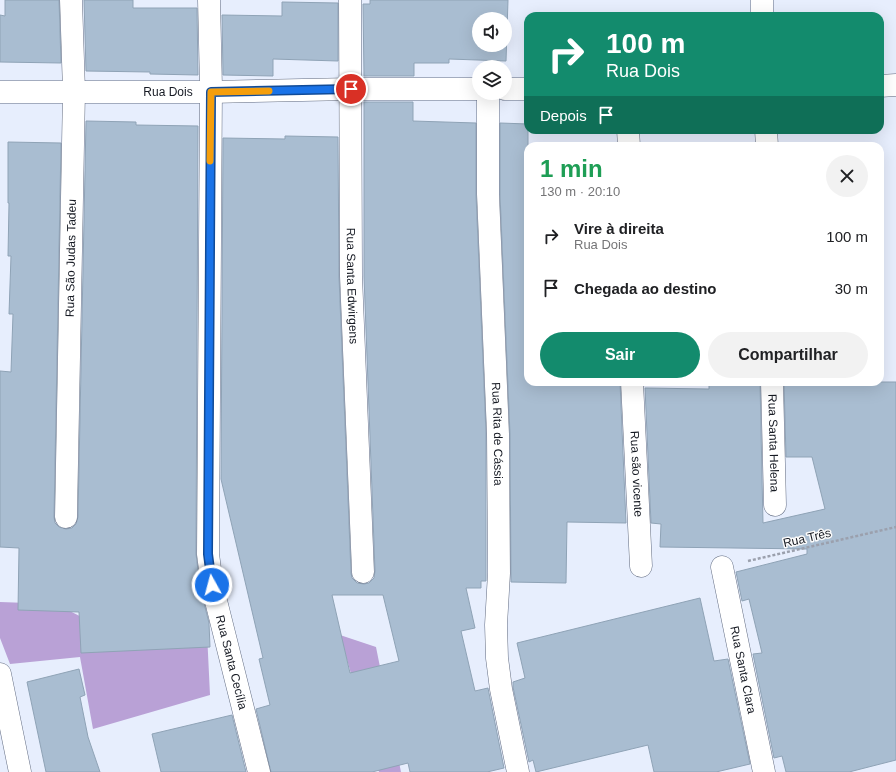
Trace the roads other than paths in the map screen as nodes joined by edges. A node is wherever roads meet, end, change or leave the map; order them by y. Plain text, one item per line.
1 (71, 0) edge
2 (209, 0) edge
3 (350, 0) edge
4 (762, 0) edge
5 (762, 12) edge
6 (884, 86) edge
7 (896, 86) edge
8 (351, 89) junction
9 (472, 89) edge
10 (512, 89) edge
11 (524, 89) edge
12 (74, 91) junction
13 (0, 92) edge
14 (211, 92) junction
15 (488, 100) edge
16 (632, 386) edge
17 (772, 386) edge
18 (775, 505) dead end
19 (66, 517) dead end
20 (642, 566) dead end
21 (722, 567) road end
22 (363, 572) dead end
23 (0, 674) edge
24 (20, 772) edge
25 (259, 772) edge
26 (518, 772) edge
27 (764, 772) edge

1 - 12 street, Rua São Judas Tadeu
2 - 14 street, Rua Santa Cecília
3 - 8 street, Rua Santa Edwirgens
4 - 5 street
6 - 7 street
8 - 9 street, Rua Dois
8 - 14 street, Rua Dois
8 - 22 street, Rua Santa Edwirgens
10 - 11 street
12 - 13 street, Rua Dois
12 - 14 street, Rua Dois
12 - 19 street, Rua São Judas Tadeu
14 - 25 street, Rua Santa Cecília
15 - 26 street, Rua Rita de Cássia
16 - 20 street, Rua são vicente
17 - 18 street, Rua Santa Helena
21 - 27 street, Rua Santa Clara
23 - 24 street

